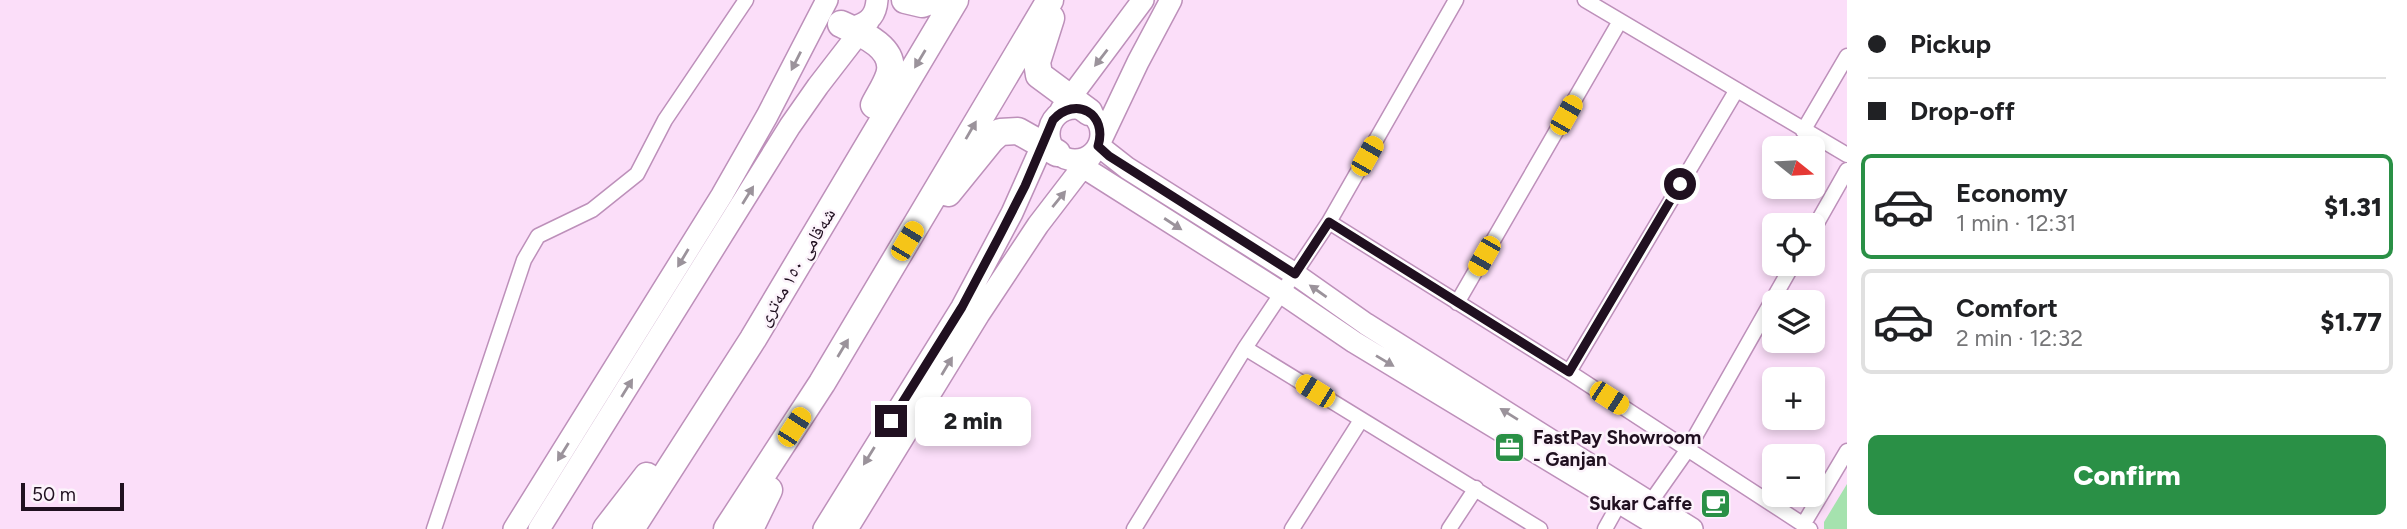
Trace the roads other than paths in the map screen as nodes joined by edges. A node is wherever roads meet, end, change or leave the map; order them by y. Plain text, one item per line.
1 (746, 0) edge
2 (828, 0) edge
3 (905, 0) edge
4 (933, 0) edge
5 (956, 0) edge
6 (1050, 0) edge
7 (1057, 0) edge
8 (1143, 0) edge
9 (1171, 0) edge
10 (1456, 0) edge
11 (1585, 0) edge
12 (867, 14) edge
13 (1620, 21) junction
14 (1847, 56) edge
15 (1736, 91) junction
16 (1803, 131) junction
17 (1068, 133) junction
18 (1847, 155) edge
19 (1847, 170) edge
20 (852, 174) junction
21 (1823, 213) edge
22 (922, 218) junction
23 (1329, 222) junction
24 (1295, 274) junction
25 (1786, 276) edge
26 (1282, 293) junction
27 (1457, 303) junction
28 (1366, 324) junction
29 (753, 339) junction
30 (1354, 342) junction
31 (1245, 348) junction
32 (1569, 372) junction
33 (822, 383) junction
34 (1361, 420) junction
35 (1688, 449) junction
36 (1847, 451) edge
37 (1476, 488) junction
38 (1620, 502) junction
39 (1650, 503) junction
40 (1807, 527) edge
41 (434, 529) edge
42 (514, 529) edge
43 (539, 529) edge
44 (606, 529) edge
45 (631, 529) edge
46 (727, 529) edge
47 (750, 529) edge
48 (824, 529) edge
49 (847, 529) edge
50 (1134, 529) edge
51 (1292, 529) edge
52 (1450, 529) edge
53 (1540, 529) edge
54 (1605, 529) edge
55 (1663, 529) edge
56 (1692, 529) edge

1 - 41 street
2 - 12 street
2 -> 42 street
3 - 4 highway
5 -> 20 highway, شەقامی ١٥٠ مەتری
22 -> 6 highway
7 - 17 highway
8 -> 17 street
9 - 17 street
10 - 23 street
11 - 13 street
12 - 20 highway
43 -> 12 street
13 - 15 street
13 - 27 street
14 - 16 street
15 - 16 street
15 - 32 street
16 - 18 street
17 - 22 highway
17 - 24 street
17 -> 26 street
17 -> 48 street
49 -> 17 street
19 - 21 street
20 - 29 highway, شەقامی ١٥٠ مەتری
33 -> 22 highway
23 - 24 street
23 - 27 street
24 - 26 street
28 -> 24 street
25 - 35 street
26 - 30 street
26 - 31 street
27 - 32 street
28 - 30 street
39 -> 28 street
29 - 44 highway
29 - 45 highway, شەقامی ١٥٠ مەتری
30 -> 38 street
31 - 34 street
31 - 50 street
32 - 35 street
33 - 46 highway
33 - 47 highway
34 - 37 street
34 - 51 street
35 - 39 street
35 - 40 street
36 - 40 street
37 - 52 street
37 - 53 street
38 - 54 street
38 - 55 street
39 - 56 street

